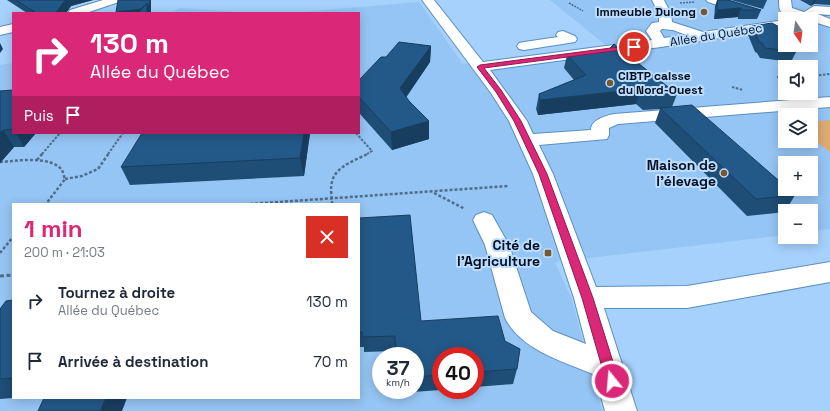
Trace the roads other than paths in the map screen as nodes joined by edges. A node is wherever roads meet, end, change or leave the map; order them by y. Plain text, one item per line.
1 (115, 0) edge
2 (428, 0) edge
3 (658, 0) edge
4 (712, 0) edge
5 (785, 0) edge
6 (830, 11) edge
7 (77, 12) edge
8 (790, 12) edge
9 (810, 12) edge
10 (757, 13) edge
11 (818, 20) edge
12 (830, 23) edge
13 (666, 25) junction
14 (778, 25) edge
15 (12, 28) edge
16 (0, 31) edge
17 (563, 35) dead end
18 (701, 37) junction
19 (661, 43) junction
20 (508, 49) dead end
21 (478, 57) junction
22 (830, 102) edge
23 (526, 140) junction
24 (484, 220) road end
25 (830, 272) edge
26 (587, 298) junction
27 (608, 366) junction
28 (621, 411) edge

1 - 7 street
2 - 21 street
3 - 13 street
4 - 10 street
5 - 8 street
6 - 9 street
11 - 12 street
13 - 18 street
13 - 19 street
14 - 18 street, Allée du Québec
15 - 16 street
17 - 20 street
18 - 19 street, Allée du Québec
19 - 21 street, Allée du Québec
21 - 23 street
22 - 23 street
23 - 26 street
24 - 27 street
25 - 26 street
26 - 27 street
27 - 28 street

